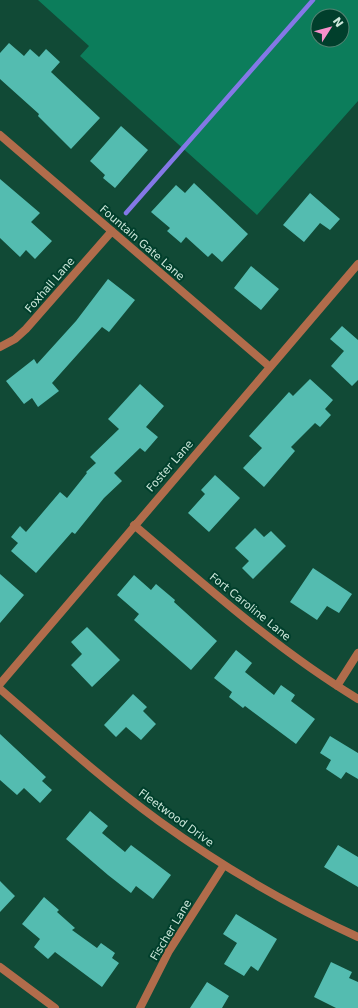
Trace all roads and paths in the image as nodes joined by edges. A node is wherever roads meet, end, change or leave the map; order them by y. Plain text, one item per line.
1 (0, 135) edge
2 (112, 231) junction
3 (358, 264) edge
4 (0, 347) edge
5 (270, 367) junction
6 (134, 525) junction
7 (358, 653) edge
8 (0, 684) edge
9 (337, 686) junction
10 (0, 689) edge
11 (358, 699) edge
12 (224, 865) junction
13 (358, 937) edge
14 (0, 967) edge
15 (55, 1008) edge
16 (140, 1008) edge

1 - 2 street, Fountain Gate Lane
2 - 4 street, Foxhall Lane
2 - 5 street, Fountain Gate Lane
3 - 5 street, Foster Lane
5 - 6 street, Foster Lane
6 - 8 street, Foster Lane
6 - 9 street, Fort Caroline Lane
7 - 9 street
9 - 11 street, Fort Caroline Lane
10 - 12 street, Fleetwood Drive
12 - 13 street, Fleetwood Drive
12 - 16 street, Fischer Lane
14 - 15 street

